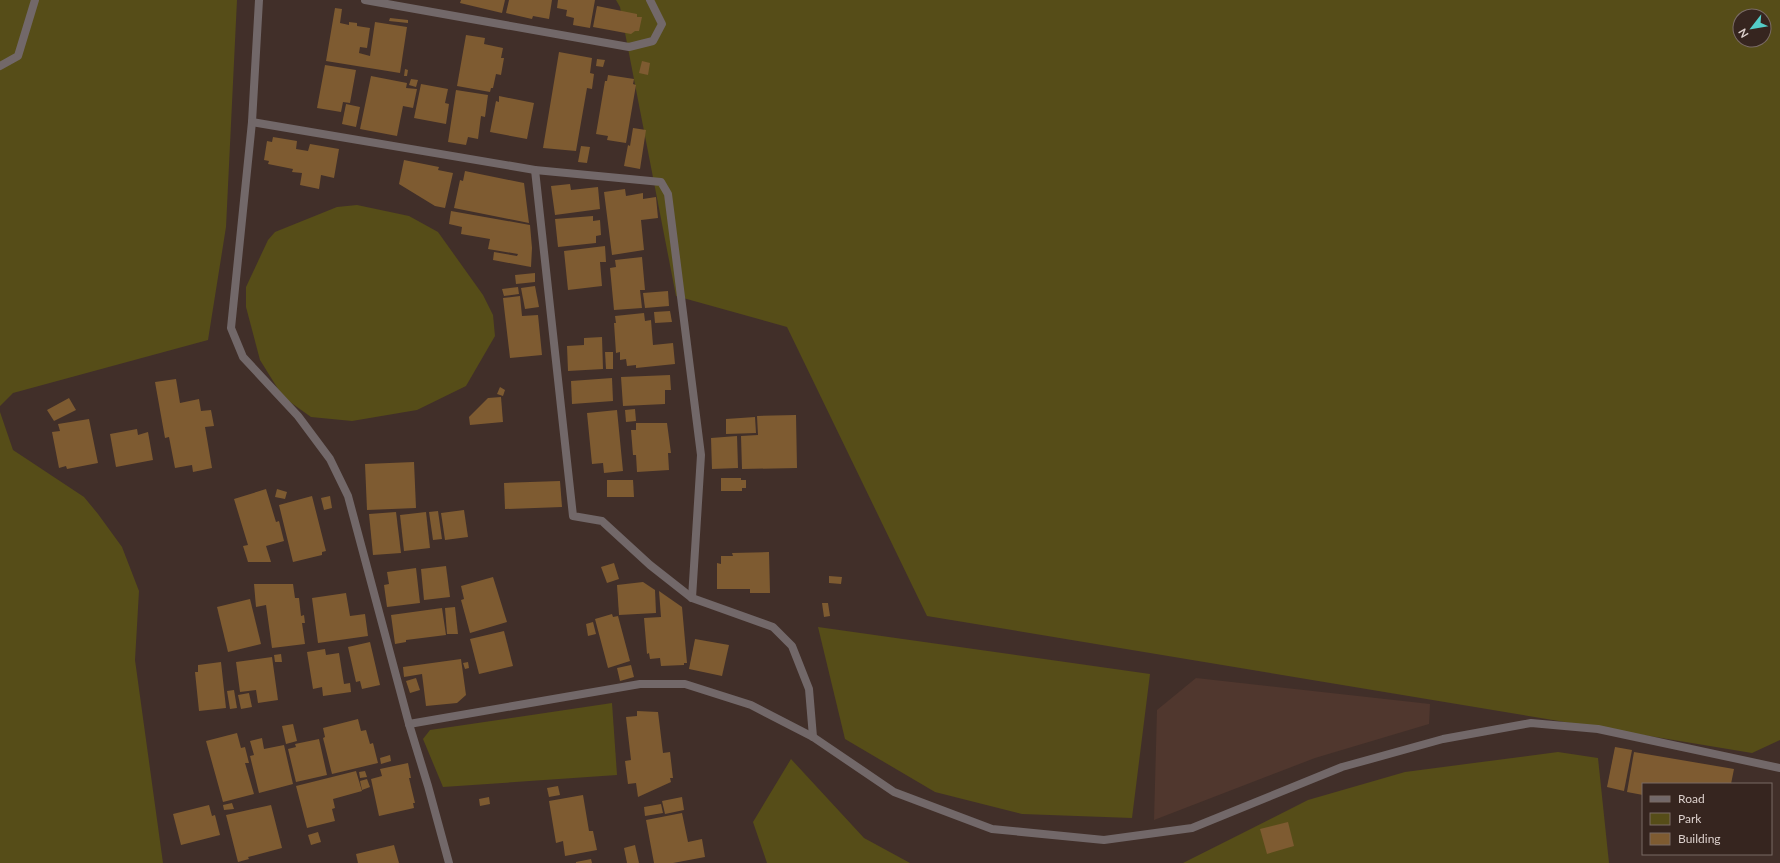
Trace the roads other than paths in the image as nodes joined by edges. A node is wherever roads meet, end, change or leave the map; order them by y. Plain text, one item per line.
1 (35, 0) edge
2 (259, 0) edge
3 (365, 0) edge
4 (650, 0) edge
5 (0, 66) edge
6 (252, 122) junction
7 (535, 170) junction
8 (692, 598) junction
9 (409, 724) junction
10 (813, 737) junction
11 (1780, 768) edge
12 (448, 863) edge

1 - 5 street
2 - 6 street
3 - 4 street
6 - 7 street
6 - 9 street
7 - 8 street
7 - 8 street
8 - 10 street
9 - 10 street
9 - 12 street
10 - 11 street

